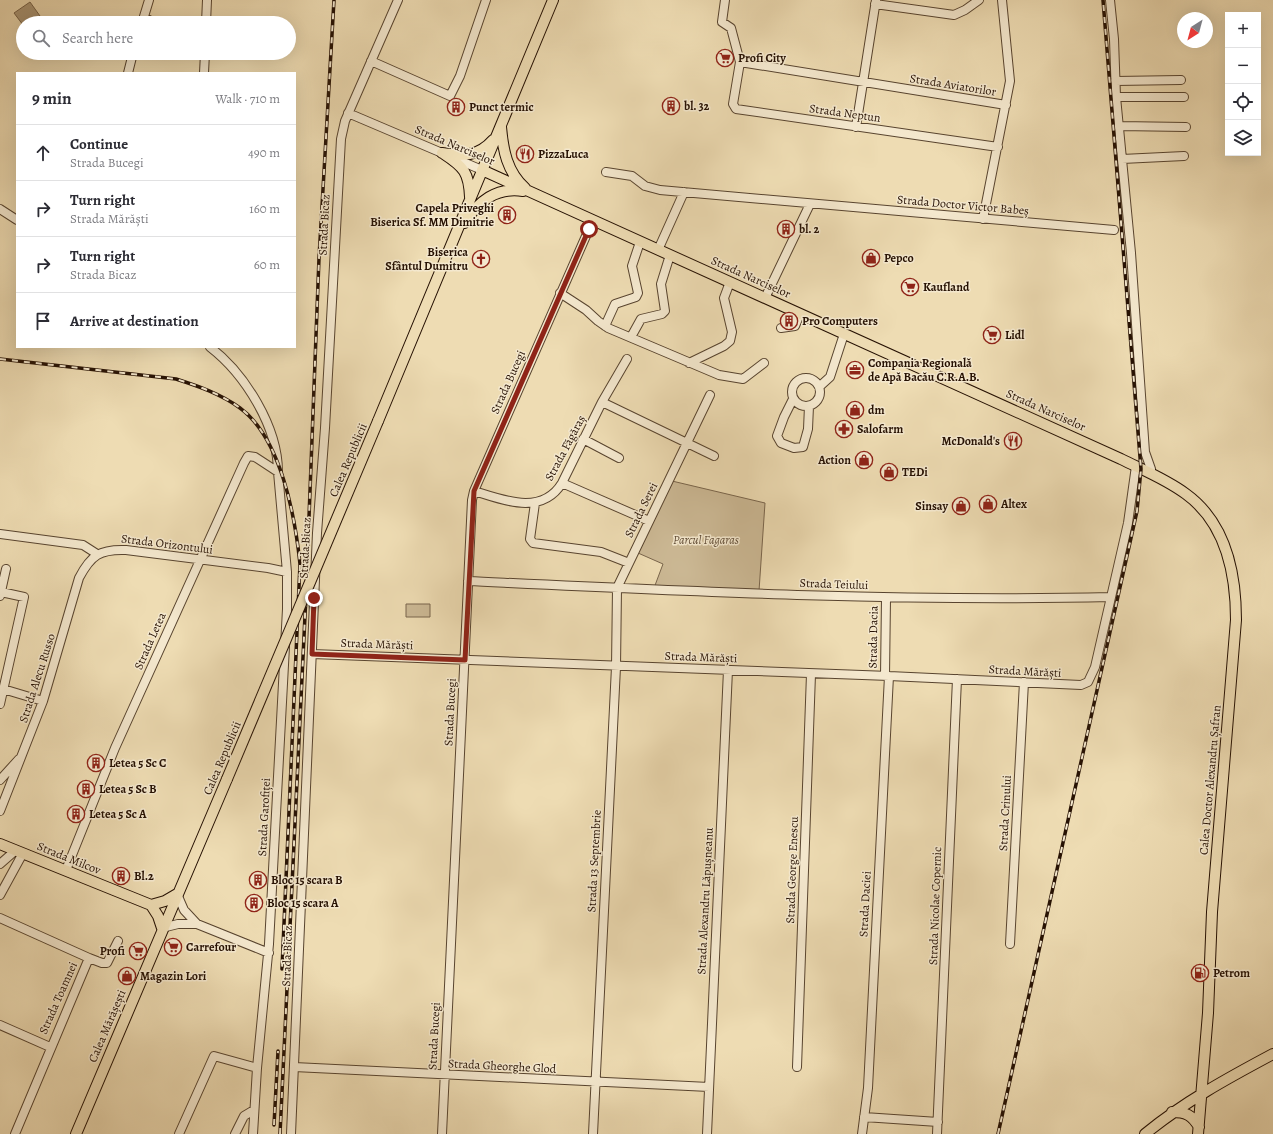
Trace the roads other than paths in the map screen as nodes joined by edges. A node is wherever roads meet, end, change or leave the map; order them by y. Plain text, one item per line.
1 (148, 0) edge
2 (207, 0) edge
3 (398, 0) edge
4 (486, 0) edge
5 (553, 0) edge
6 (725, 0) edge
7 (979, 0) edge
8 (1002, 0) edge
9 (1110, 0) edge
10 (875, 2) edge
11 (144, 16) edge
12 (206, 16) edge
13 (131, 60) edge
14 (205, 60) edge
15 (371, 61) junction
16 (740, 62) junction
17 (128, 72) edge
18 (204, 72) edge
19 (1181, 80) dead end
20 (1115, 81) junction
21 (863, 83) junction
22 (1116, 97) junction
23 (1184, 97) dead end
24 (1006, 105) junction
25 (348, 113) junction
26 (1119, 126) junction
27 (856, 127) junction
28 (1186, 127) dead end
29 (499, 130) junction
30 (998, 147) junction
31 (442, 153) junction
32 (1184, 156) dead end
33 (1122, 159) junction
34 (482, 170) junction
35 (606, 172) dead end
36 (530, 192) junction
37 (684, 192) junction
38 (470, 199) junction
39 (810, 204) junction
40 (0, 209) edge
41 (16, 219) edge
42 (983, 219) junction
43 (593, 220) junction
44 (1114, 230) dead end
45 (454, 238) junction
46 (640, 242) junction
47 (658, 250) junction
48 (670, 255) junction
49 (730, 282) junction
50 (560, 294) junction
51 (765, 298) junction
52 (800, 314) junction
53 (605, 326) junction
54 (781, 328) dead end
55 (844, 334) junction
56 (631, 337) junction
57 (211, 348) edge
58 (627, 359) dead end
59 (689, 363) junction
60 (764, 363) dead end
61 (819, 388) junction
62 (710, 395) dead end
63 (793, 399) junction
64 (602, 402) junction
65 (809, 406) junction
66 (583, 440) junction
67 (686, 442) junction
68 (714, 456) dead end
69 (619, 458) dead end
70 (1138, 467) junction
71 (278, 472) junction
72 (1151, 473) junction
73 (562, 483) junction
74 (474, 491) junction
75 (535, 503) junction
76 (649, 521) junction
77 (0, 534) edge
78 (97, 554) junction
79 (199, 560) junction
80 (629, 563) junction
81 (6, 569) dead end
82 (287, 572) junction
83 (468, 581) junction
84 (616, 588) junction
85 (0, 594) edge
86 (1111, 597) junction
87 (886, 598) junction
88 (312, 654) junction
89 (465, 660) junction
90 (616, 667) junction
91 (728, 670) junction
92 (811, 674) junction
93 (887, 676) junction
94 (956, 679) junction
95 (1024, 682) junction
96 (3, 689) junction
97 (43, 701) junction
98 (0, 704) edge
99 (25, 750) junction
100 (0, 780) edge
101 (0, 811) edge
102 (12, 849) edge
103 (0, 864) edge
104 (66, 870) junction
105 (177, 894) junction
106 (0, 895) edge
107 (151, 905) junction
108 (0, 918) edge
109 (197, 924) junction
110 (162, 928) junction
111 (118, 940) dead end
112 (1010, 944) dead end
113 (268, 953) junction
114 (89, 958) junction
115 (0, 1025) edge
116 (50, 1047) junction
117 (1273, 1054) edge
118 (294, 1067) junction
119 (797, 1067) dead end
120 (257, 1068) junction
121 (1203, 1072) junction
122 (444, 1075) junction
123 (595, 1082) junction
124 (709, 1087) junction
125 (1201, 1093) junction
126 (254, 1110) junction
127 (1175, 1110) junction
128 (864, 1117) junction
129 (938, 1122) junction
130 (1199, 1130) edge
131 (14, 1134) edge
132 (76, 1134) edge
133 (179, 1134) edge
134 (235, 1134) edge
135 (253, 1134) edge
136 (291, 1134) edge
137 (442, 1134) edge
138 (593, 1134) edge
139 (707, 1134) edge
140 (862, 1134) edge
141 (937, 1134) edge
142 (1145, 1134) edge

1 - 11 street
2 - 12 street
3 - 15 street, Strada Bicaz
4 - 15 street
5 - 29 main road, Calea Republicii
6 - 16 street
7 - 10 street
8 - 24 street, Strada Aviatorilor
9 - 20 street
10 - 21 street
13 - 17 street
14 - 18 street
15 - 25 street, Strada Bicaz
16 - 21 street, Strada Aviatorilor
16 - 27 street, Strada Neptun
19 - 20 street
20 - 22 street
21 - 24 street, Strada Aviatorilor
21 - 27 street
22 - 23 street
22 - 26 street
24 - 30 street
25 - 31 street, Strada Narciselor
25 - 88 street, Strada Bicaz
26 - 28 street
26 - 33 street
27 - 30 street, Strada Neptun
29 - 31 main road
29 - 34 main road, Calea Republicii
29 - 36 main road
30 - 42 street
31 - 34 street, Strada Narciselor
31 - 38 main road
32 - 33 street
33 - 72 street
34 - 36 main road, Strada Narciselor
34 - 38 main road, Calea Republicii
35 - 37 street, Strada Doctor Victor Babeș
36 - 43 main road, Strada Narciselor
36 - 45 main road
37 - 39 street, Strada Doctor Victor Babeș
37 - 47 street
38 - 45 main road, Calea Republicii
39 - 42 street, Strada Doctor Victor Babeș
39 - 51 street
40 - 41 street
42 - 44 street, Strada Doctor Victor Babeș
43 - 46 main road, Strada Narciselor
43 - 50 street, Strada Bucegi
45 - 105 main road, Calea Republicii, bridge
46 - 47 main road, Strada Narciselor
46 - 53 street
47 - 48 main road, Strada Narciselor
48 - 49 main road, Strada Narciselor
48 - 56 street
49 - 51 main road, Strada Narciselor
49 - 59 street
50 - 53 street
50 - 74 street, Strada Bucegi
51 - 52 main road, Strada Narciselor
52 - 54 street
52 - 55 main road, Strada Narciselor
53 - 56 street
55 - 61 street
55 - 70 main road, Strada Narciselor
56 - 59 street
57 - 71 street
58 - 64 street, Strada Făgăraș
59 - 60 street
61 - 63 street
61 - 65 street
62 - 67 street
63 - 65 street
63 - 65 street
64 - 66 street, Strada Făgăraș
64 - 67 street
66 - 69 street
66 - 73 street, Strada Făgăraș
67 - 68 street
67 - 76 street, Strada Serei
70 - 72 main road, Calea Doctor Alexandru Șafran
70 - 86 street
71 - 79 street, Strada Letea
71 - 82 street
72 - 121 main road, Calea Doctor Alexandru Șafran
73 - 75 street, Strada Făgăraș
73 - 76 street
74 - 75 street
74 - 83 street, Strada Bucegi
75 - 80 street
76 - 80 street, Strada Serei
77 - 78 street
78 - 79 street, Strada Orizontului
78 - 97 street, Strada Alecu Russo
79 - 82 street, Strada Orizontului
79 - 104 street, Strada Letea
80 - 84 street, Strada Serei
81 - 85 street
82 - 113 street, Strada Garofiței
83 - 84 street, Strada Teiului
83 - 89 street, Strada Bucegi
84 - 87 street, Strada Teiului
84 - 90 street, Strada 13 Septembrie
85 - 96 street
86 - 87 street, Strada Teiului
86 - 95 street, Strada Mărăști
87 - 93 street, Strada Dacia
88 - 89 street, Strada Mărăști
88 - 118 street, Strada Bicaz
89 - 90 street, Strada Mărăști
89 - 122 street, Strada Bucegi
90 - 91 street, Strada Mărăști
90 - 123 street, Strada 13 Septembrie
91 - 92 street, Strada Mărăști
91 - 124 street, Strada Alexandru Lăpușneanu
92 - 93 street, Strada Mărăști
92 - 119 street, Strada George Enescu
93 - 94 street, Strada Mărăști
93 - 128 street, Strada Daciei
94 - 95 street, Strada Mărăști
94 - 129 street, Strada Nicolae Copernic
95 - 112 street, Strada Crinului
96 - 97 street
96 - 98 street
97 - 99 street, Strada Alecu Russo
99 - 100 street
99 - 101 street, Strada Alecu Russo
102 - 103 street
102 - 104 main road, Strada Milcov
102 - 106 street
104 - 107 main road, Strada Milcov
105 - 107 main road
105 - 109 street
105 - 110 main road, Calea Republicii
107 - 110 main road
108 - 114 street, Strada Toamnei
109 - 110 street
109 - 113 street
110 - 132 main road, Calea Mărășești
111 - 114 street, Strada Toamnei
113 - 120 street, Strada Garofiței
114 - 116 street, Strada Toamnei
115 - 116 street, Strada Toamnei
116 - 131 street, Strada Toamnei
117 - 125 main road
118 - 122 street, Strada Gheorghe Glod
118 - 136 street, Strada Bicaz
120 - 126 street, Strada Garofiței
120 - 133 street
121 - 125 main road, Calea Doctor Alexandru Șafran
121 - 127 main road
122 - 123 street, Strada Gheorghe Glod
122 - 137 street, Strada Bucegi
123 - 124 street, Strada Gheorghe Glod
123 - 138 street, Strada 13 Septembrie
124 - 139 street, Strada Alexandru Lăpușneanu
125 - 127 main road
125 - 130 main road, Calea Doctor Alexandru Șafran
126 - 134 street
126 - 135 street, Strada Garofiței
127 - 130 main road
127 - 142 main road
128 - 129 street
128 - 140 street, Strada Daciei
129 - 141 street, Strada Nicolae Copernic

